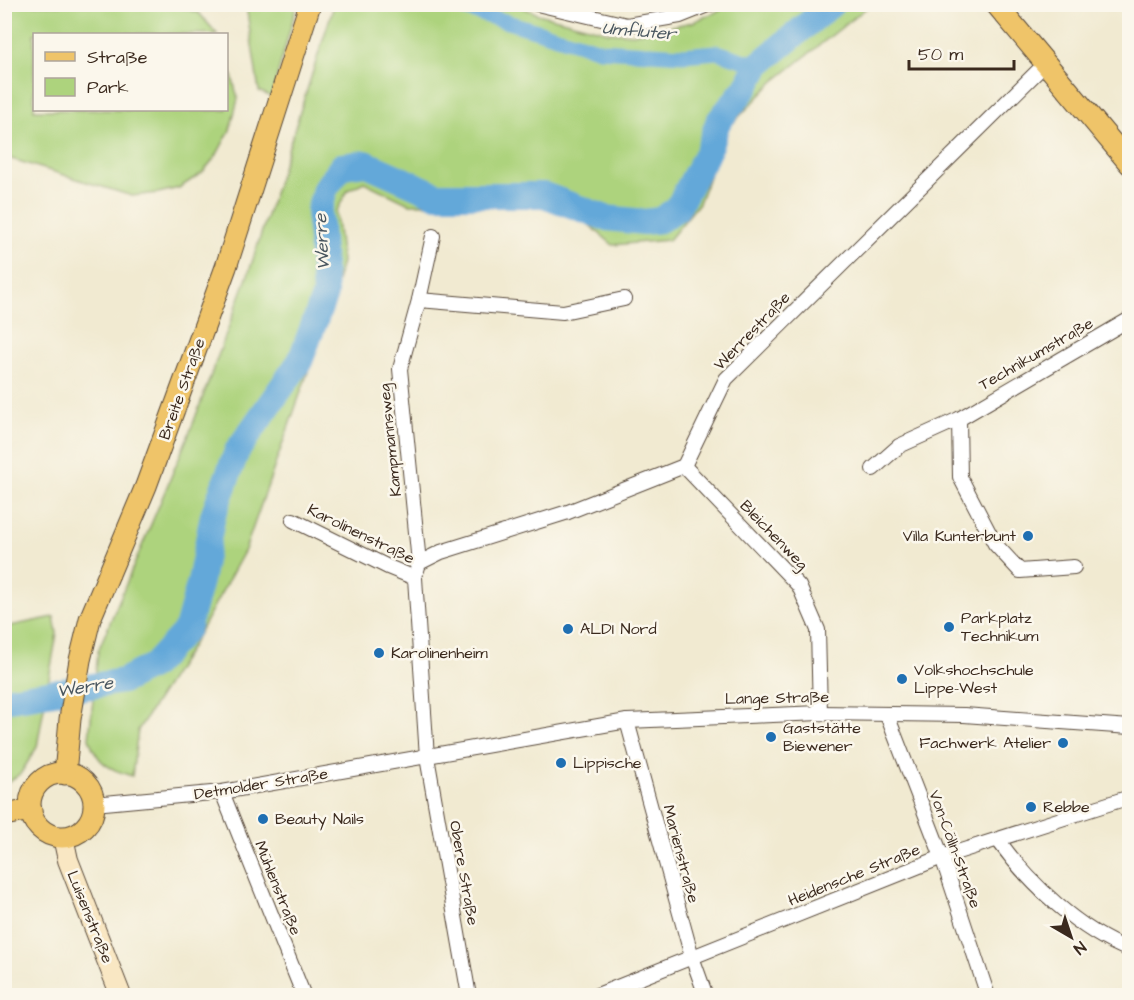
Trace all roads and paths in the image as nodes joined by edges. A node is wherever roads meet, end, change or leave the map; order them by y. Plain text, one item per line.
1 (310, 4) edge
2 (537, 4) edge
3 (710, 4) edge
4 (996, 4) edge
5 (1045, 64) junction
6 (1130, 164) edge
7 (433, 236) dead end
8 (624, 298) dead end
9 (419, 300) junction
10 (1130, 319) edge
11 (959, 418) junction
12 (684, 465) junction
13 (873, 469) dead end
14 (293, 520) dead end
15 (418, 563) junction
16 (1074, 567) dead end
17 (415, 578) junction
18 (820, 713) junction
19 (887, 715) junction
20 (627, 721) junction
21 (1130, 727) edge
22 (427, 757) junction
23 (64, 774) junction
24 (222, 792) junction
25 (1130, 796) edge
26 (94, 804) junction
27 (31, 810) junction
28 (4, 814) edge
29 (63, 837) junction
30 (998, 840) junction
31 (942, 858) junction
32 (1130, 950) edge
33 (692, 957) junction
34 (121, 996) edge
35 (304, 996) edge
36 (469, 996) edge
37 (595, 996) edge
38 (706, 996) edge
39 (988, 996) edge

1 - 23 main road, Breite Straße
2 - 3 street
4 - 5 main road
5 - 6 main road
5 - 12 street, Werrestraße
7 - 9 street, Kampmannsweg
8 - 9 street
9 - 15 street, Kampmannsweg
10 - 11 street, Technikumstraße
11 - 13 street, Technikumstraße
11 - 16 street
12 - 15 street
12 - 18 street, Bleichenweg
14 - 17 street, Karolinenstraße
15 - 17 street, Kampmannsweg
17 - 22 street, Karolinenstraße
18 - 19 street, Lange Straße
18 - 20 street, Lange Straße
19 - 21 street, Lange Straße
19 - 31 street, Von-Cölln-Straße
20 - 22 street, Lange Straße
20 - 33 street, Marienstraße
22 - 24 street, Detmolder Straße
22 - 36 street, Obere Straße
23 - 26 main road
23 - 27 main road
24 - 26 street, Detmolder Straße
24 - 35 street, Mühlenstraße
25 - 30 street, Heidensche Straße
26 - 29 main road
27 - 28 main road
27 - 29 main road
29 - 34 main road, Luisenstraße
30 - 31 street, Heidensche Straße
30 - 32 street
31 - 33 street, Heidensche Straße
31 - 39 street, Von-Cölln-Straße
33 - 37 street, Heidensche Straße
33 - 38 street, Marienstraße

